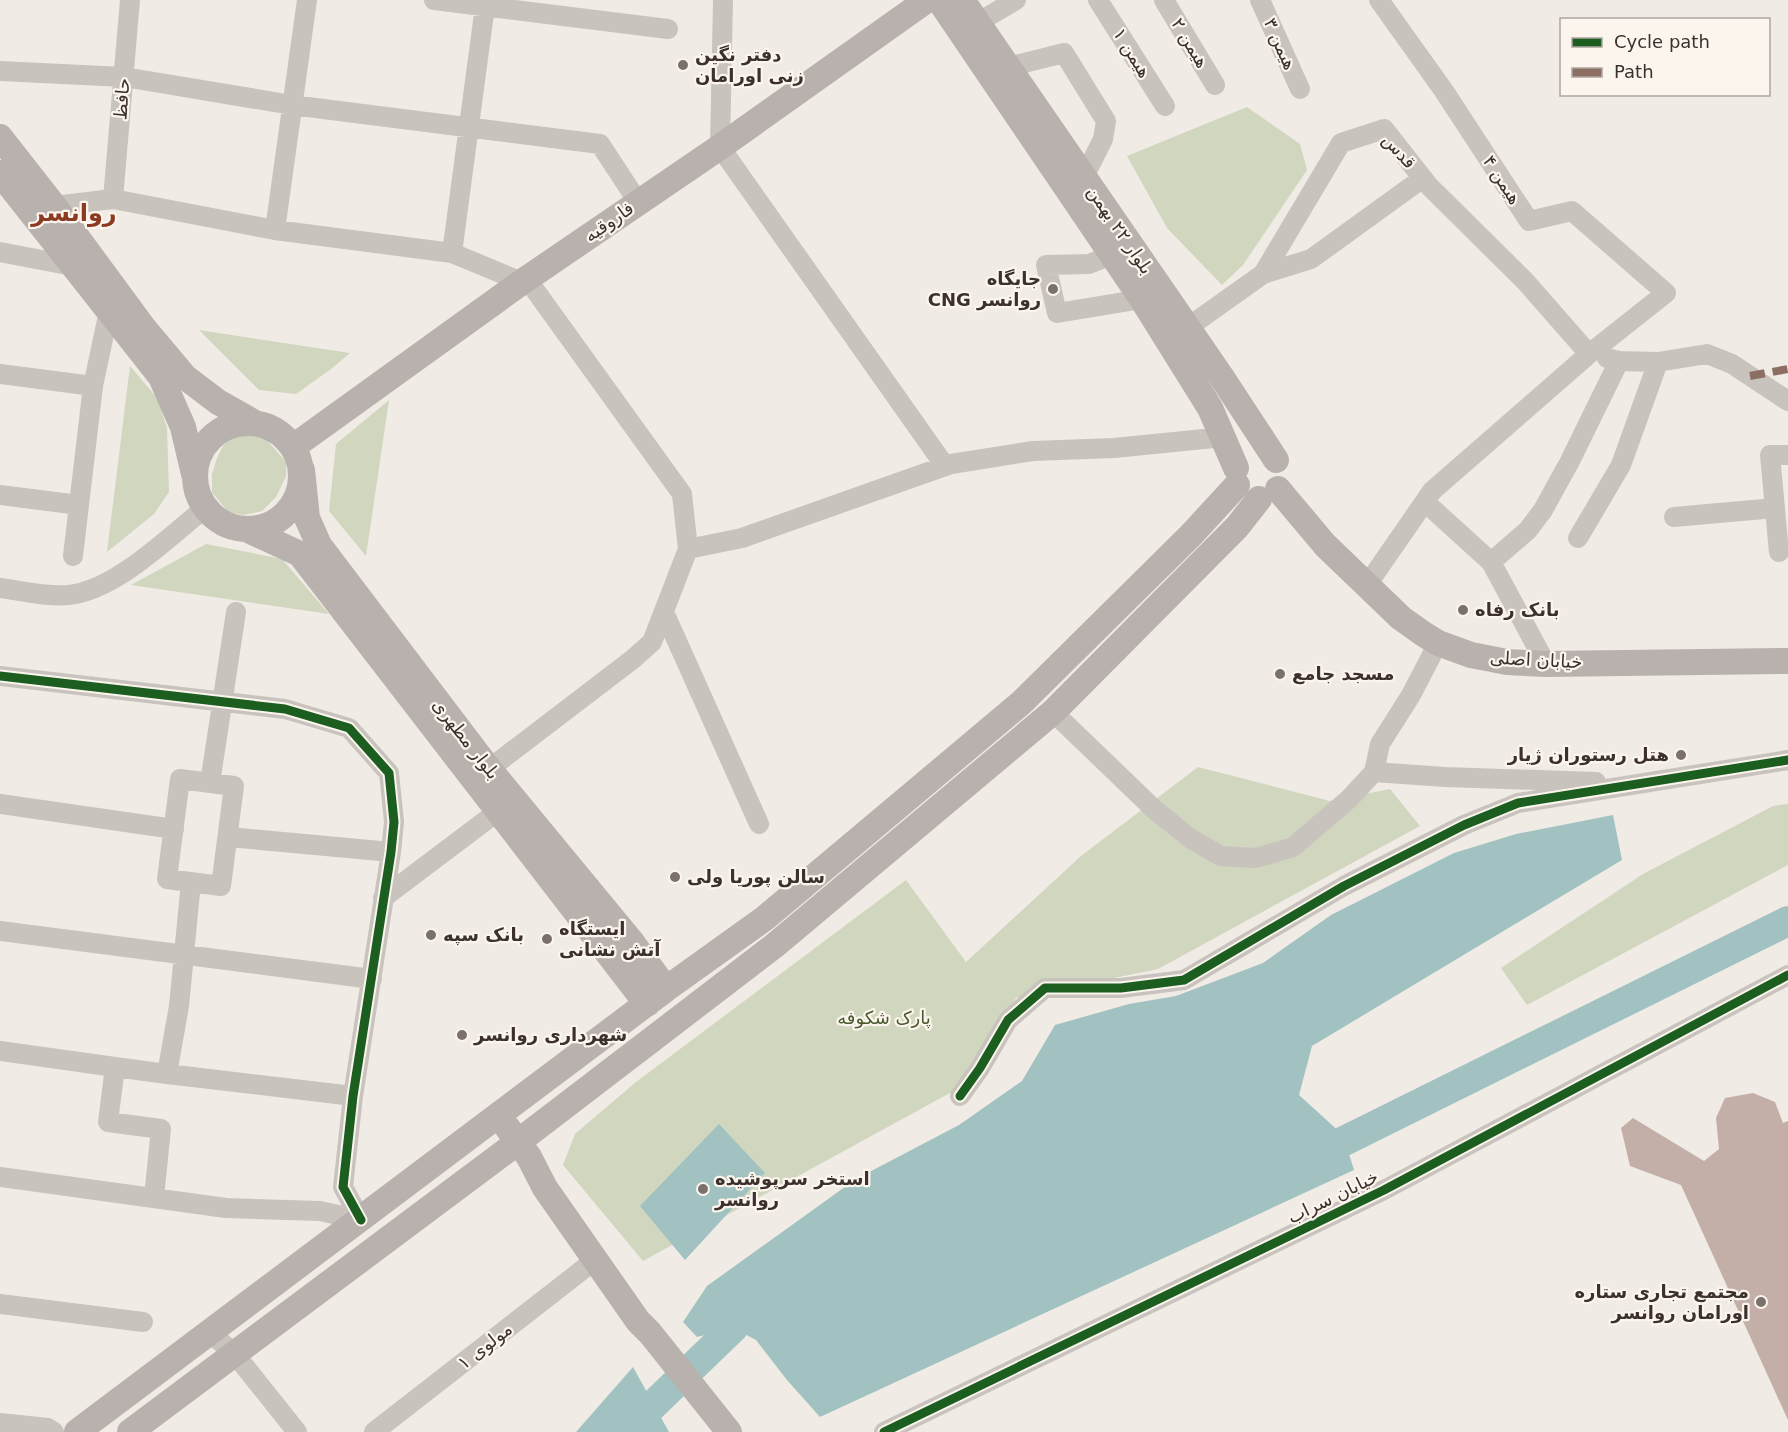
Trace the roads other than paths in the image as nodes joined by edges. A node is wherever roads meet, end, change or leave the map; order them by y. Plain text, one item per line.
1 (130, 0) edge
2 (307, 0) edge
3 (434, 0) edge
4 (723, 0) edge
5 (927, 0) edge
6 (939, 0) edge
7 (962, 0) edge
8 (1016, 0) edge
9 (1098, 0) edge
10 (1164, 0) edge
11 (1260, 0) edge
12 (1379, 0) edge
13 (485, 6) junction
14 (977, 23) junction
15 (668, 29) dead end
16 (1008, 67) junction
17 (0, 71) edge
18 (124, 78) junction
19 (1215, 85) dead end
20 (1300, 89) dead end
21 (292, 105) junction
22 (1165, 106) dead end
23 (468, 128) junction
24 (0, 137) edge
25 (720, 147) junction
26 (0, 173) edge
27 (1084, 177) junction
28 (1423, 178) junction
29 (113, 199) junction
30 (638, 202) junction
31 (54, 206) junction
32 (275, 230) junction
33 (0, 252) edge
34 (452, 253) junction
35 (1112, 255) junction
36 (73, 266) junction
37 (1263, 274) junction
38 (524, 281) junction
39 (1142, 299) junction
40 (109, 311) junction
41 (1187, 328) junction
42 (1589, 354) junction
43 (1619, 361) junction
44 (1658, 362) junction
45 (0, 374) edge
46 (93, 386) junction
47 (1788, 401) edge
48 (255, 423) junction
49 (1224, 437) junction
50 (293, 447) junction
51 (1788, 455) edge
52 (1276, 460) junction
53 (945, 466) junction
54 (302, 470) junction
55 (194, 474) junction
56 (1237, 476) junction
57 (1268, 494) junction
58 (0, 495) edge
59 (1425, 502) junction
60 (79, 506) junction
61 (205, 508) junction
62 (1775, 508) junction
63 (1674, 517) dead end
64 (248, 530) junction
65 (1578, 538) dead end
66 (688, 549) junction
67 (1779, 552) dead end
68 (73, 556) dead end
69 (1491, 562) junction
70 (1367, 585) junction
71 (0, 588) edge
72 (236, 612) dead end
73 (664, 612) junction
74 (1438, 642) junction
75 (1788, 662) edge
76 (1545, 664) junction
77 (0, 676) edge
78 (222, 702) junction
79 (1053, 712) junction
80 (1788, 760) edge
81 (489, 769) junction
82 (1374, 772) junction
83 (210, 783) junction
84 (1637, 783) junction
85 (0, 804) edge
86 (497, 812) junction
87 (759, 824) dead end
88 (174, 829) junction
89 (228, 837) junction
90 (391, 852) junction
91 (811, 879) junction
92 (191, 882) junction
93 (383, 898) junction
94 (828, 901) junction
95 (0, 931) edge
96 (184, 956) junction
97 (1788, 975) edge
98 (372, 980) junction
99 (656, 997) junction
100 (0, 1051) edge
101 (115, 1067) junction
102 (167, 1074) junction
103 (353, 1096) junction
104 (960, 1096) dead end
105 (499, 1115) junction
106 (518, 1142) junction
107 (0, 1177) edge
108 (154, 1197) junction
109 (361, 1220) junction
110 (595, 1260) junction
111 (0, 1304) edge
112 (143, 1322) dead end
113 (210, 1333) junction
114 (234, 1353) junction
115 (0, 1423) edge
116 (54, 1432) edge
117 (77, 1432) edge
118 (130, 1432) edge
119 (297, 1432) edge
120 (374, 1432) edge
121 (729, 1432) edge
122 (884, 1432) edge

1 - 18 street, حافظ
2 - 21 street
3 - 13 street
4 - 25 street
5 - 25 main road, فاروقیه
6 - 35 main road, بلوار ۲۲ بهمن
7 - 14 main road, بلوار ۲۲ بهمن
8 - 14 street
9 - 22 street, هیمن ۱
10 - 19 street, هیمن ۲
11 - 20 street, هیمن ۳
12 - 42 street, هیمن ۴
13 - 15 street
13 - 23 street
14 - 16 main road, بلوار ۲۲ بهمن
16 - 27 main road, بلوار ۲۲ بهمن
16 - 27 street
17 - 18 street
18 - 21 street
18 - 29 street, حافظ
21 - 23 street
21 - 32 street
23 - 30 street
23 - 34 street
24 - 31 main road
25 - 30 main road, فاروقیه
25 - 53 street
26 - 36 main road
27 - 41 main road, بلوار ۲۲ بهمن
28 - 37 street
28 - 37 street, قدس
28 - 42 street, قدس
29 - 31 street
29 - 32 street
30 - 38 main road, فاروقیه
31 - 48 main road
32 - 34 street
33 - 36 street
34 - 38 street
35 - 39 main road, بلوار ۲۲ بهمن
35 - 39 street
36 - 40 main road
37 - 41 street, قدس
38 - 50 main road, فاروقیه
38 - 66 street
39 - 49 main road, بلوار ۲۲ بهمن
40 - 46 street
40 - 55 main road
41 - 52 main road, بلوار ۲۲ بهمن
42 - 43 street
42 - 59 street
43 - 44 street
43 - 69 street
44 - 47 street
44 - 65 street
45 - 46 street
46 - 60 street
48 - 50 main road
48 - 55 main road
49 - 53 street
49 - 56 main road, بلوار ۲۲ بهمن
50 - 54 main road
51 - 62 street
52 - 56 main road
52 - 57 main road
53 - 66 street
54 - 64 main road
54 - 81 main road, بلوار مطهری
55 - 61 main road
56 - 57 main road
56 - 91 main road
57 - 70 main road, خیابان اصلی
57 - 79 main road
58 - 60 street
59 - 69 street
59 - 70 street
60 - 68 street
61 - 64 main road
61 - 71 street
62 - 63 street
62 - 67 street
64 - 86 main road, بلوار مطهری
66 - 73 street
69 - 76 street
70 - 74 main road, خیابان اصلی
72 - 78 street
73 - 81 street
73 - 87 street
74 - 76 main road, خیابان اصلی
74 - 82 street
75 - 76 main road, خیابان اصلی
77 - 78 street
78 - 83 street
78 - 90 street
79 - 82 street
79 - 94 main road
80 - 84 street
81 - 99 main road, بلوار مطهری
82 - 84 street
83 - 88 street
83 - 89 street
84 - 104 street
85 - 88 street
86 - 93 street
86 - 99 main road, بلوار مطهری
88 - 92 street
89 - 90 street
89 - 92 street
90 - 93 street
91 - 94 main road
91 - 99 main road
92 - 96 street
93 - 98 street
94 - 106 main road
95 - 96 street
96 - 98 street
96 - 102 street
97 - 122 street, خیابان سراب
98 - 103 street
99 - 105 main road
100 - 101 street
101 - 102 street
101 - 108 street
102 - 103 street
103 - 109 street
105 - 106 main road
105 - 109 main road
106 - 110 main road
106 - 114 main road
107 - 108 street
108 - 109 street
109 - 113 main road
110 - 120 street, مولوی ۱
110 - 121 main road
111 - 112 street
113 - 114 street
113 - 117 main road
114 - 118 main road
114 - 119 street
115 - 116 street

